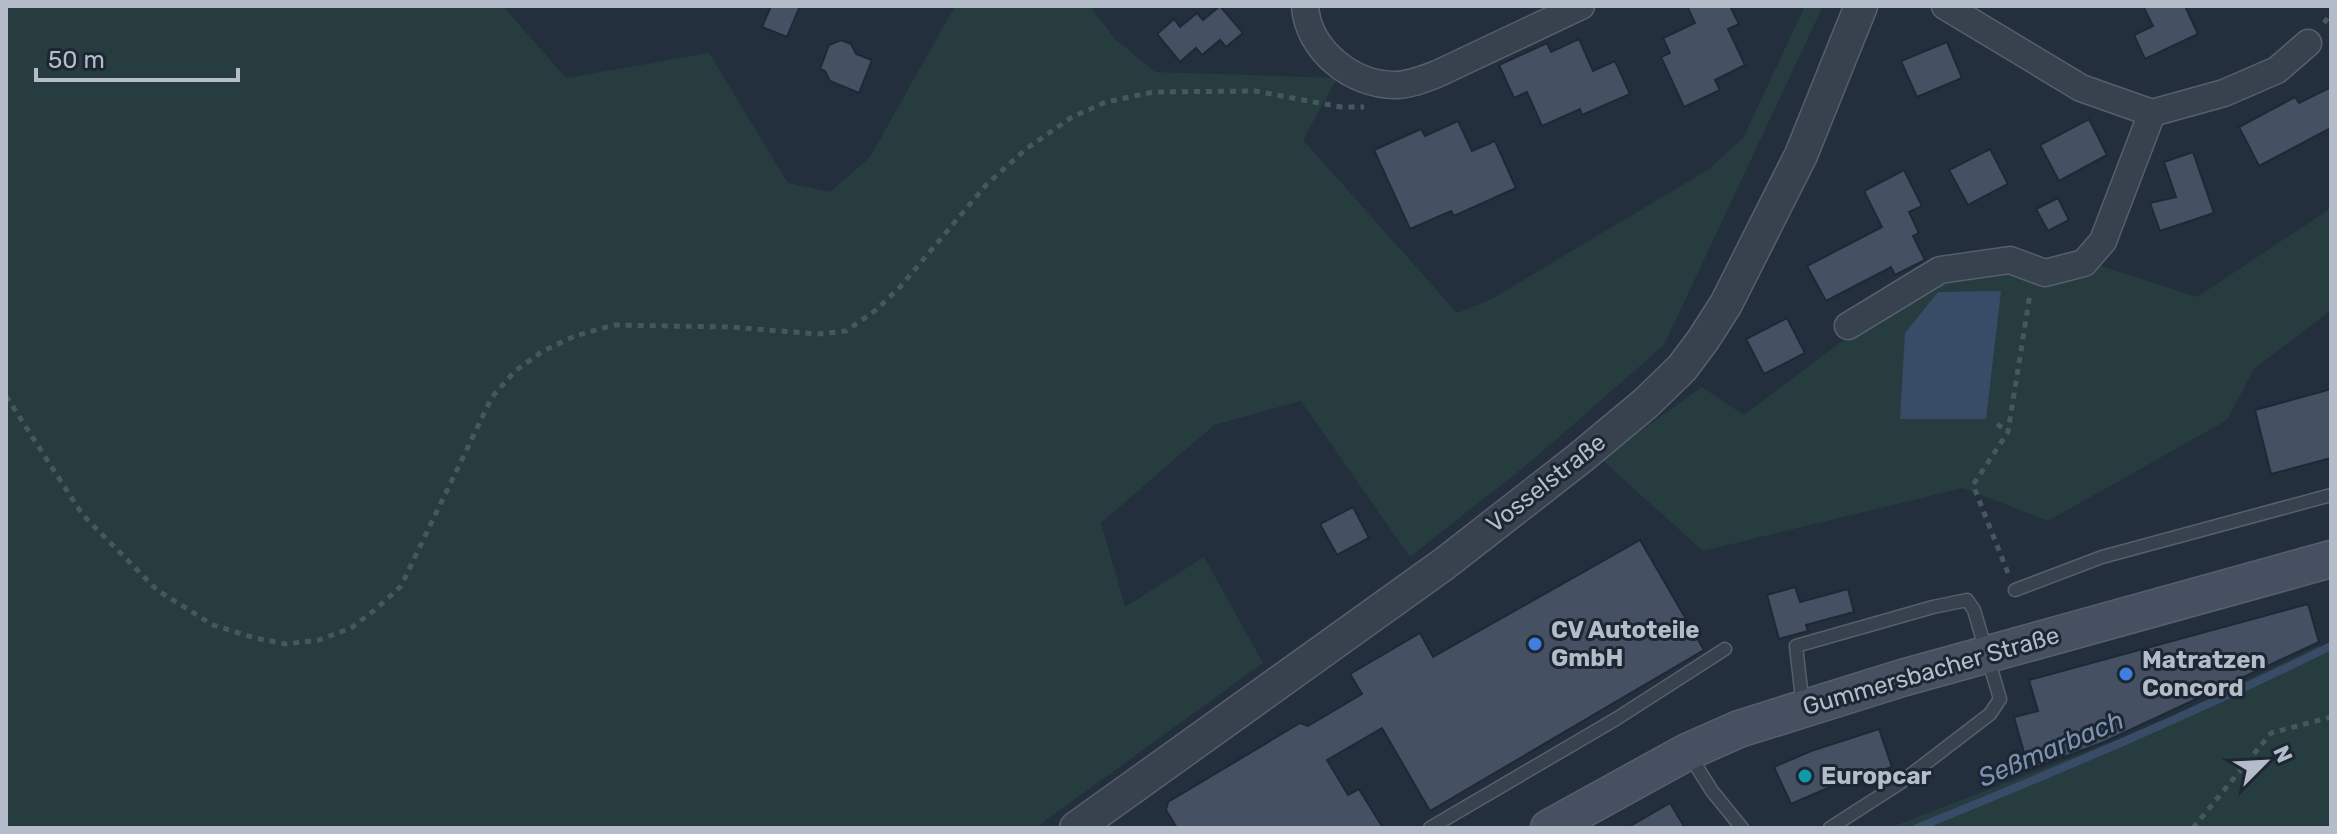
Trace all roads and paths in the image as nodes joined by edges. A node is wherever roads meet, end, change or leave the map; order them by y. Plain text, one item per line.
1 (1305, 6) edge
2 (1581, 6) edge
3 (1861, 6) edge
4 (1945, 6) edge
5 (2308, 43) dead end
6 (1397, 85) junction
7 (2152, 113) junction
8 (2045, 273) junction
9 (1848, 326) dead end
10 (6, 396) edge
11 (1997, 424) dead end
12 (2008, 432) junction
13 (2331, 495) edge
14 (2331, 559) edge
15 (2015, 590) joint
16 (1725, 649) dead end
17 (1988, 653) junction
18 (1803, 707) junction
19 (2331, 717) edge
20 (1687, 752) junction
21 (1076, 828) edge
22 (1430, 828) edge
23 (1549, 828) edge
24 (1742, 828) edge
25 (1830, 828) edge
26 (2193, 828) edge

1 - 6 street
2 - 6 street
3 - 21 street, Vosselstraße
4 - 7 street
5 - 7 street
6 - 10 path
7 - 8 street
8 - 9 street
8 - 12 path
11 - 12 path
12 - 15 path
13 - 15 lane
14 - 17 main road, Gummersbacher Straße
16 - 22 lane
17 - 18 main road, Gummersbacher Straße
17 - 18 lane
17 - 25 lane
18 - 20 main road, Gummersbacher Straße
19 - 26 path
20 - 23 main road, Gummersbacher Straße
20 - 24 lane

